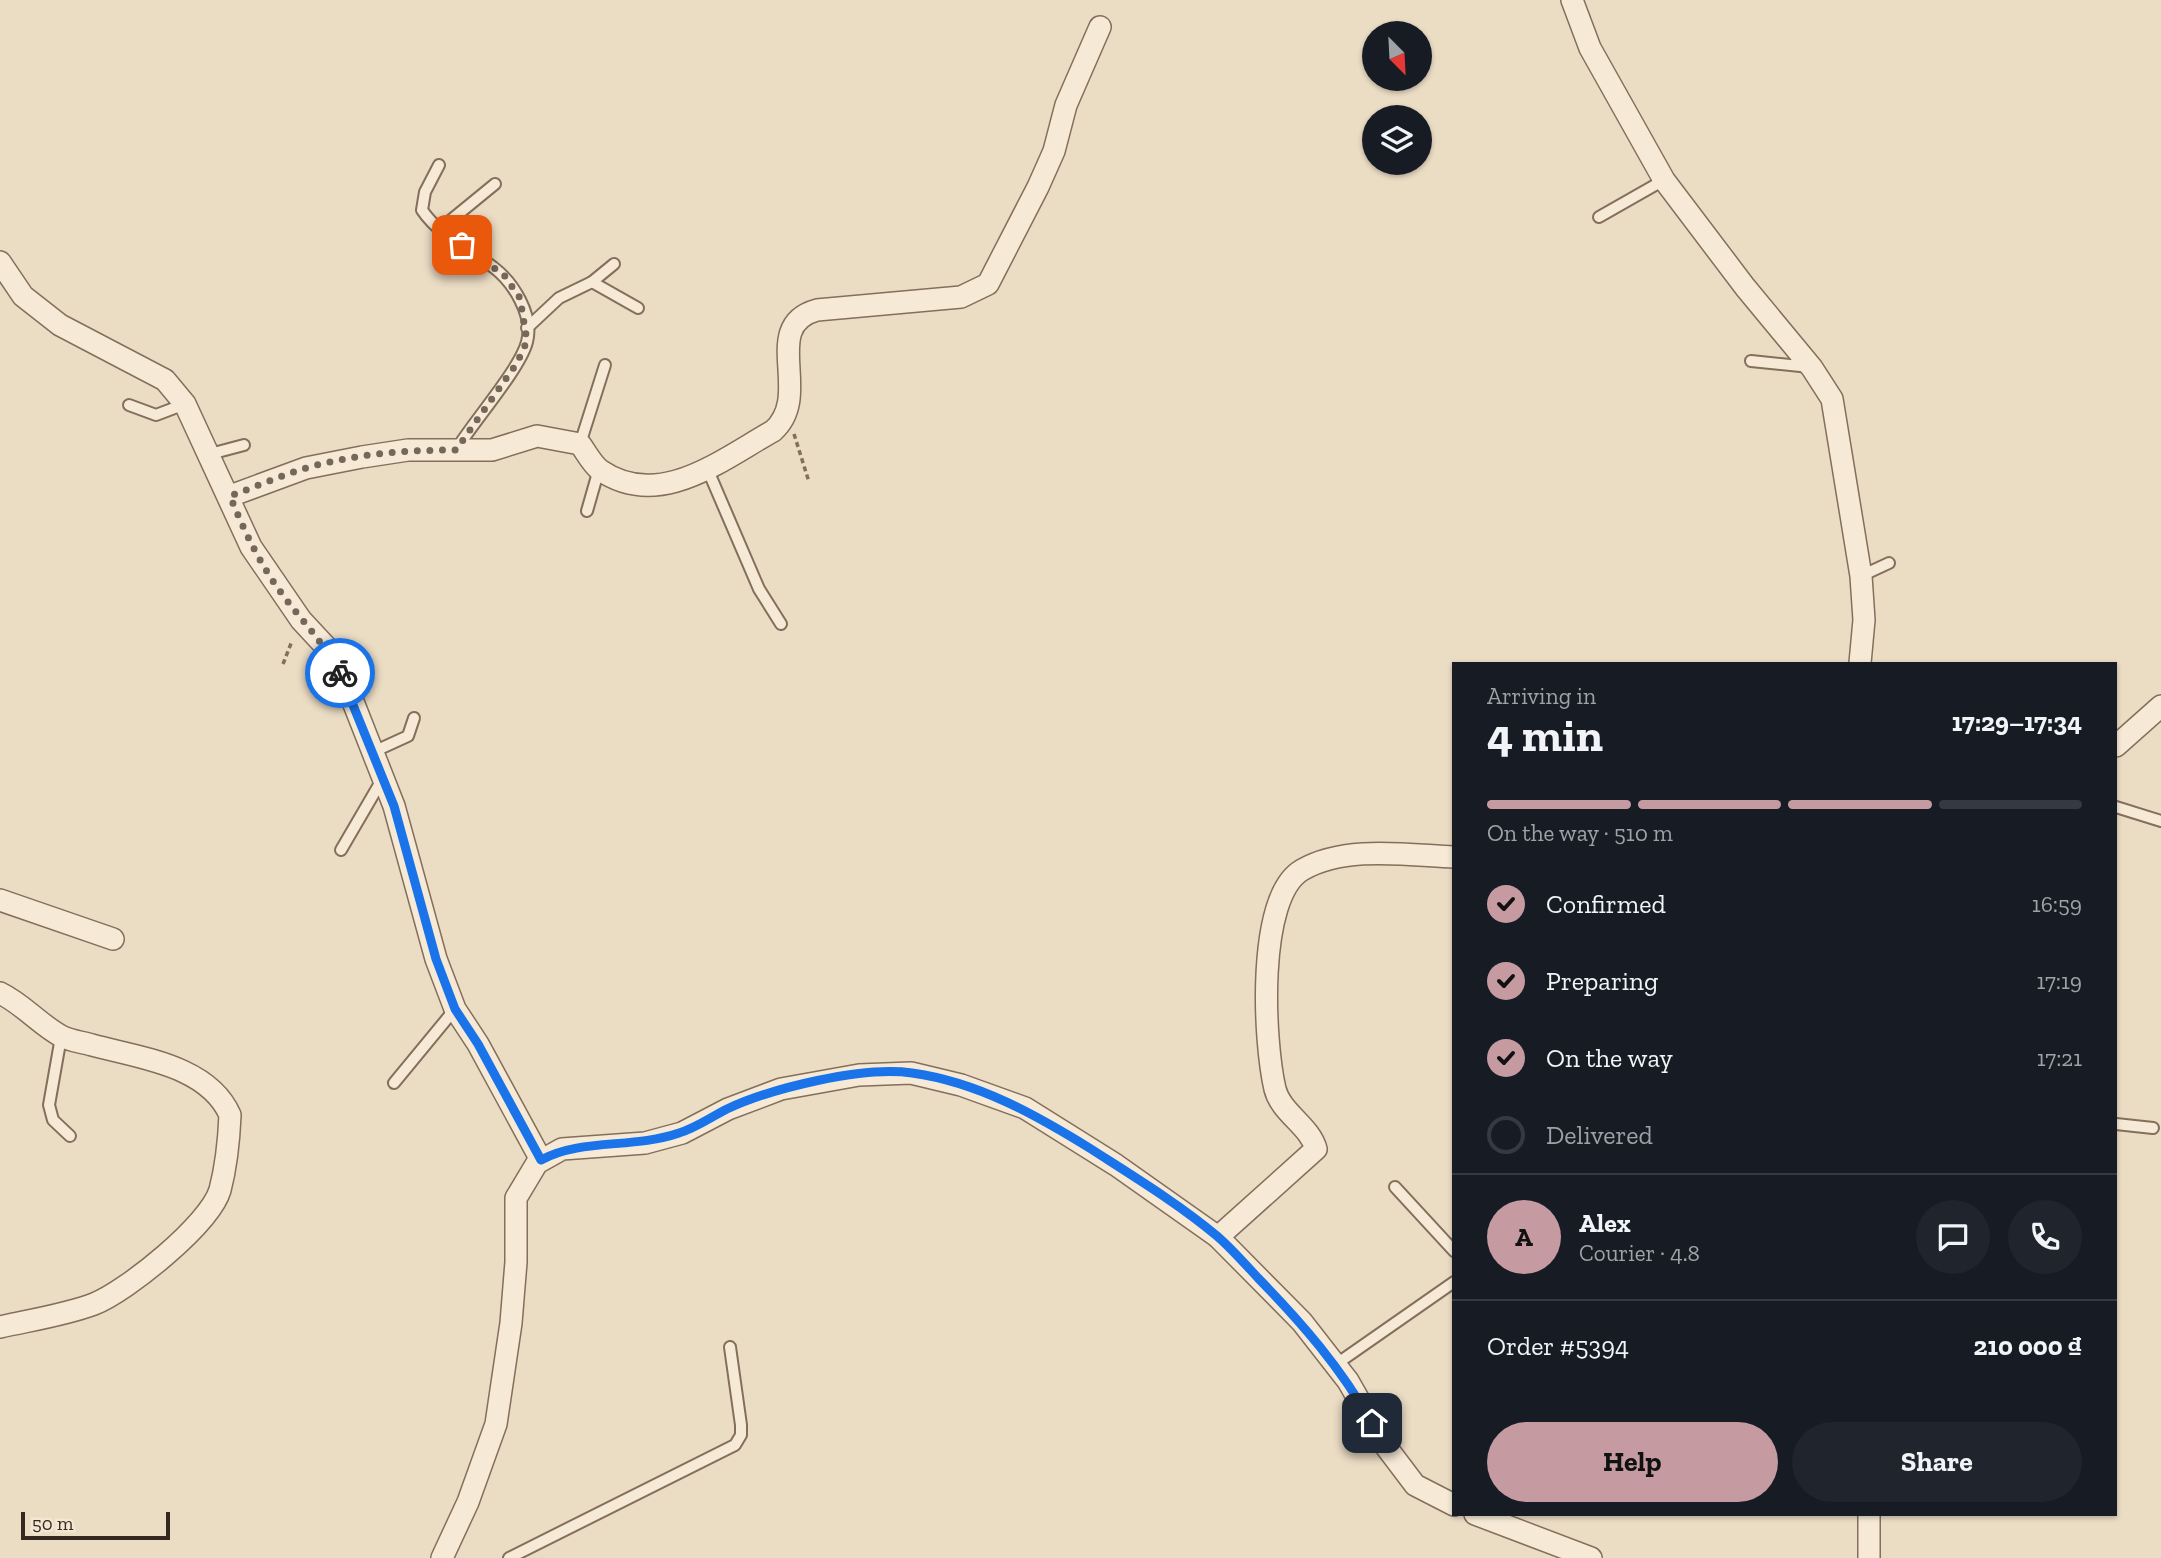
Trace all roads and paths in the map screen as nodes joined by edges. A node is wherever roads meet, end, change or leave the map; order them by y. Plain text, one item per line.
1 (1572, 0) edge
2 (1100, 27) dead end
3 (439, 165) dead end
4 (1664, 180) junction
5 (495, 184) dead end
6 (1599, 217) dead end
7 (440, 229) junction
8 (0, 262) edge
9 (614, 264) dead end
10 (592, 282) junction
11 (638, 308) dead end
12 (527, 328) junction
13 (1751, 361) dead end
14 (605, 365) dead end
15 (1812, 368) junction
16 (184, 404) junction
17 (129, 405) dead end
18 (783, 422) junction
19 (580, 444) junction
20 (244, 445) dead end
21 (456, 450) junction
22 (210, 454) junction
23 (707, 468) junction
24 (599, 469) junction
25 (809, 482) dead end
26 (230, 496) junction
27 (587, 512) dead end
28 (1889, 563) dead end
29 (1861, 576) junction
30 (781, 624) dead end
31 (1860, 662) edge
32 (2161, 706) edge
33 (414, 718) dead end
34 (2117, 745) edge
35 (373, 752) junction
36 (383, 778) junction
37 (2117, 807) edge
38 (2161, 821) edge
39 (341, 850) dead end
40 (1452, 857) edge
41 (0, 900) edge
42 (113, 939) dead end
43 (0, 993) edge
44 (455, 1009) junction
45 (61, 1037) junction
46 (394, 1083) dead end
47 (2117, 1124) edge
48 (2153, 1128) dead end
49 (69, 1136) dead end
50 (541, 1160) junction
51 (1395, 1187) dead end
52 (1218, 1237) junction
53 (1452, 1249) edge
54 (1452, 1283) edge
55 (0, 1327) edge
56 (730, 1347) dead end
57 (1335, 1365) junction
58 (1452, 1504) edge
59 (1480, 1516) edge
60 (1870, 1516) edge
61 (442, 1558) edge
62 (509, 1558) edge
63 (1591, 1558) edge
64 (1869, 1558) edge

1 - 4 street
2 - 18 street
3 - 7 lane
4 - 6 lane
4 - 15 street
5 - 7 lane
7 - 12 lane
8 - 16 street
9 - 10 lane
10 - 11 lane
10 - 12 lane
12 - 21 lane
13 - 15 lane
14 - 19 lane
15 - 29 street
16 - 17 lane
16 - 22 street
18 - 23 street
18 - 25 path
19 - 21 street
19 - 24 street
20 - 22 lane
21 - 26 street
22 - 26 street
23 - 24 street
23 - 30 lane
24 - 27 lane
26 - 35 street
28 - 29 lane
29 - 31 street
32 - 34 street
33 - 35 lane
35 - 36 street
36 - 39 lane
36 - 44 street
37 - 38 lane
40 - 52 street
41 - 42 street
43 - 45 street
44 - 46 lane
44 - 50 street
45 - 49 lane
45 - 55 street
47 - 48 lane
50 - 52 street
50 - 61 street
51 - 53 lane
52 - 57 street
54 - 57 lane
56 - 62 lane
57 - 58 street
59 - 63 street
60 - 64 street

